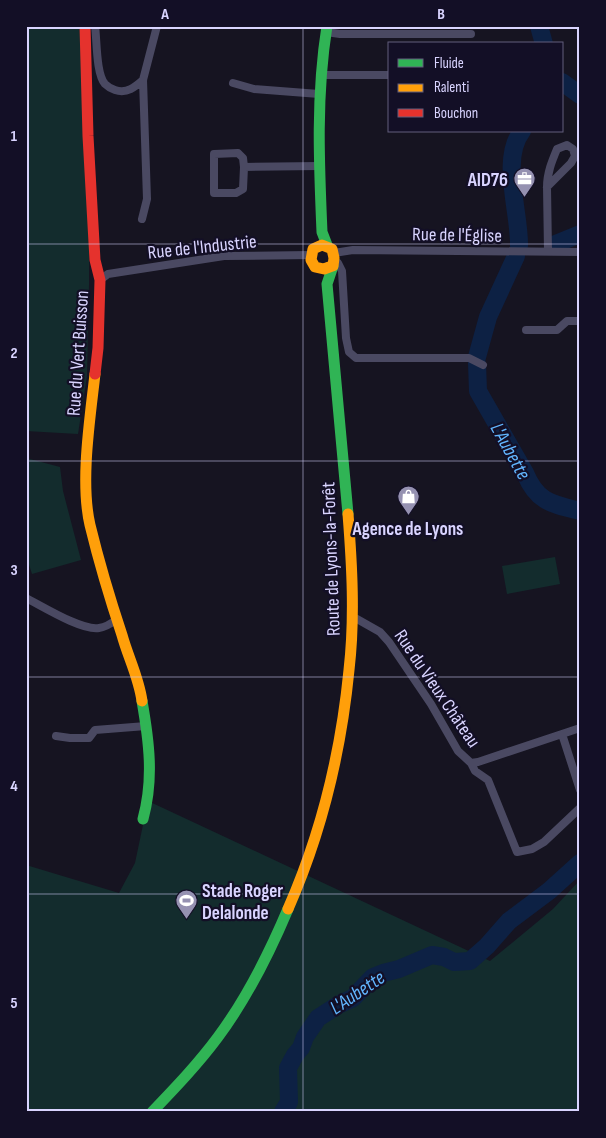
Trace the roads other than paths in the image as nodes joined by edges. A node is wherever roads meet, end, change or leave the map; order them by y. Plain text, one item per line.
1 (85, 26) edge
2 (95, 26) edge
3 (157, 26) edge
4 (327, 29) edge
5 (471, 34) dead end
6 (320, 75) junction
7 (388, 75) edge
8 (143, 80) junction
9 (233, 83) dead end
10 (319, 94) junction
11 (319, 166) junction
12 (244, 167) junction
13 (548, 187) junction
14 (142, 219) dead end
15 (548, 251) junction
16 (580, 252) edge
17 (329, 254) junction
18 (310, 255) junction
19 (320, 269) junction
20 (100, 280) junction
21 (327, 284) junction
22 (580, 321) edge
23 (526, 330) dead end
24 (483, 364) dead end
25 (26, 598) edge
26 (352, 618) junction
27 (117, 619) junction
28 (146, 726) junction
29 (580, 728) edge
30 (562, 734) junction
31 (56, 736) dead end
32 (470, 763) junction
33 (580, 790) edge
34 (580, 808) edge
35 (142, 819) dead end
36 (152, 1112) edge

1 - 20 main road, Rue du Vert Buisson
2 - 8 street
3 - 8 street
4 - 5 street
4 - 6 main road, Route de Lyons-la-Forêt
6 - 7 street
6 - 10 main road, Route de Lyons-la-Forêt
8 - 14 street
9 - 10 street
10 - 11 main road, Route de Lyons-la-Forêt
11 - 12 street
11 - 17 main road, Route de Lyons-la-Forêt
12 - 12 street
13 - 13 street
13 - 15 street
15 - 16 street, Rue de l'Église
15 - 17 street, Rue de l'Église
17 - 18 main road
17 - 19 main road
17 - 21 main road, Route de Lyons-la-Forêt
17 - 24 street
18 - 19 main road, Route de Lyons-la-Forêt
18 - 20 street, Rue de l'Industrie
19 - 21 main road, Route de Lyons-la-Forêt
20 - 27 main road, Rue du Vert Buisson
21 - 26 main road, Route de Lyons-la-Forêt
22 - 23 street
25 - 27 street
26 - 32 street, Rue du Vieux Château
26 - 36 main road, Route de Lyons-la-Forêt
27 - 28 main road, Rue du Vert Buisson
28 - 31 street
28 - 35 main road, Rue du Vert Buisson
29 - 30 street, Rue du Vieux Château
30 - 32 street, Rue du Vieux Château
30 - 33 street
32 - 34 street, Rue du Vieux Château

